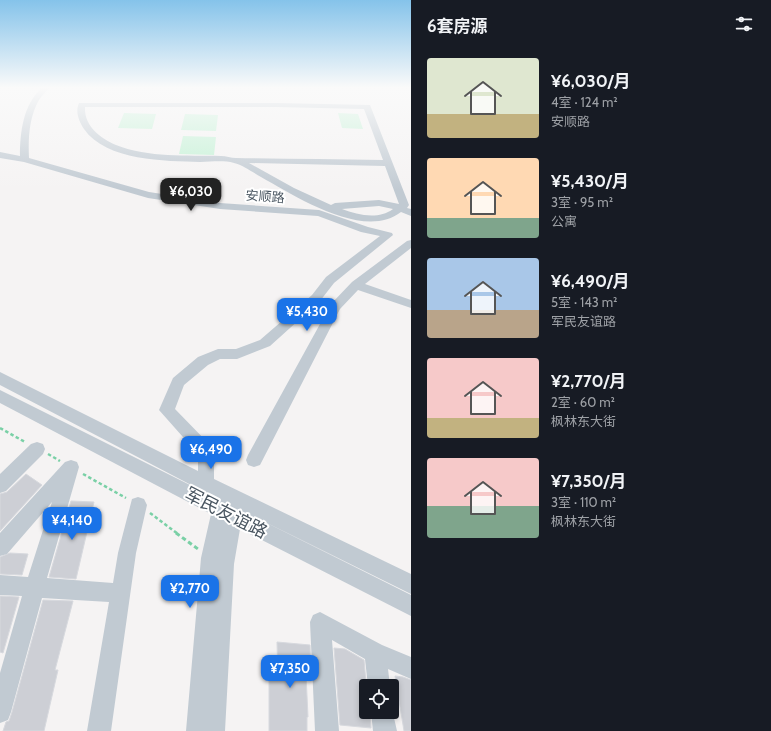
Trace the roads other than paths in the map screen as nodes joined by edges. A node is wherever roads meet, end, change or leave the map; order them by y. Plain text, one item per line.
1 (28, 122) edge
2 (83, 122) edge
3 (373, 122) edge
4 (0, 154) edge
5 (25, 160) junction
6 (235, 160) junction
7 (389, 164) junction
8 (322, 205) junction
9 (400, 209) junction
10 (411, 213) edge
11 (411, 244) edge
12 (356, 285) junction
13 (411, 304) edge
14 (0, 378) edge
15 (0, 396) edge
16 (37, 448) road end
17 (254, 460) dead end
18 (0, 485) edge
19 (224, 501) junction
20 (138, 505) road end
21 (0, 547) edge
22 (411, 584) edge
23 (0, 585) edge
24 (35, 587) junction
25 (121, 593) junction
26 (411, 606) edge
27 (375, 653) junction
28 (411, 668) edge
29 (378, 679) edge
30 (0, 712) edge
31 (383, 719) edge
32 (99, 731) edge
33 (198, 731) edge
34 (213, 731) edge
35 (326, 731) edge
36 (385, 731) edge

1 - 5 street
2 - 6 street
3 - 7 street
4 - 5 street, 安顺路
5 - 19 street, 安顺路
6 - 7 street
6 - 8 street
7 - 9 street
8 - 9 street
8 - 9 street
9 - 10 street
11 - 12 street
12 - 13 street
12 - 17 street
14 - 19 street, 军民友谊路
15 - 19 street, 军民友谊路
16 - 18 street
19 - 22 street, 军民友谊路
19 - 26 street, 军民友谊路
19 - 33 street
19 - 34 street
20 - 25 street
21 - 24 street
23 - 24 street
24 - 25 street
24 - 30 street
25 - 32 street
27 - 28 street
27 - 29 street
27 - 35 street
31 - 36 street

